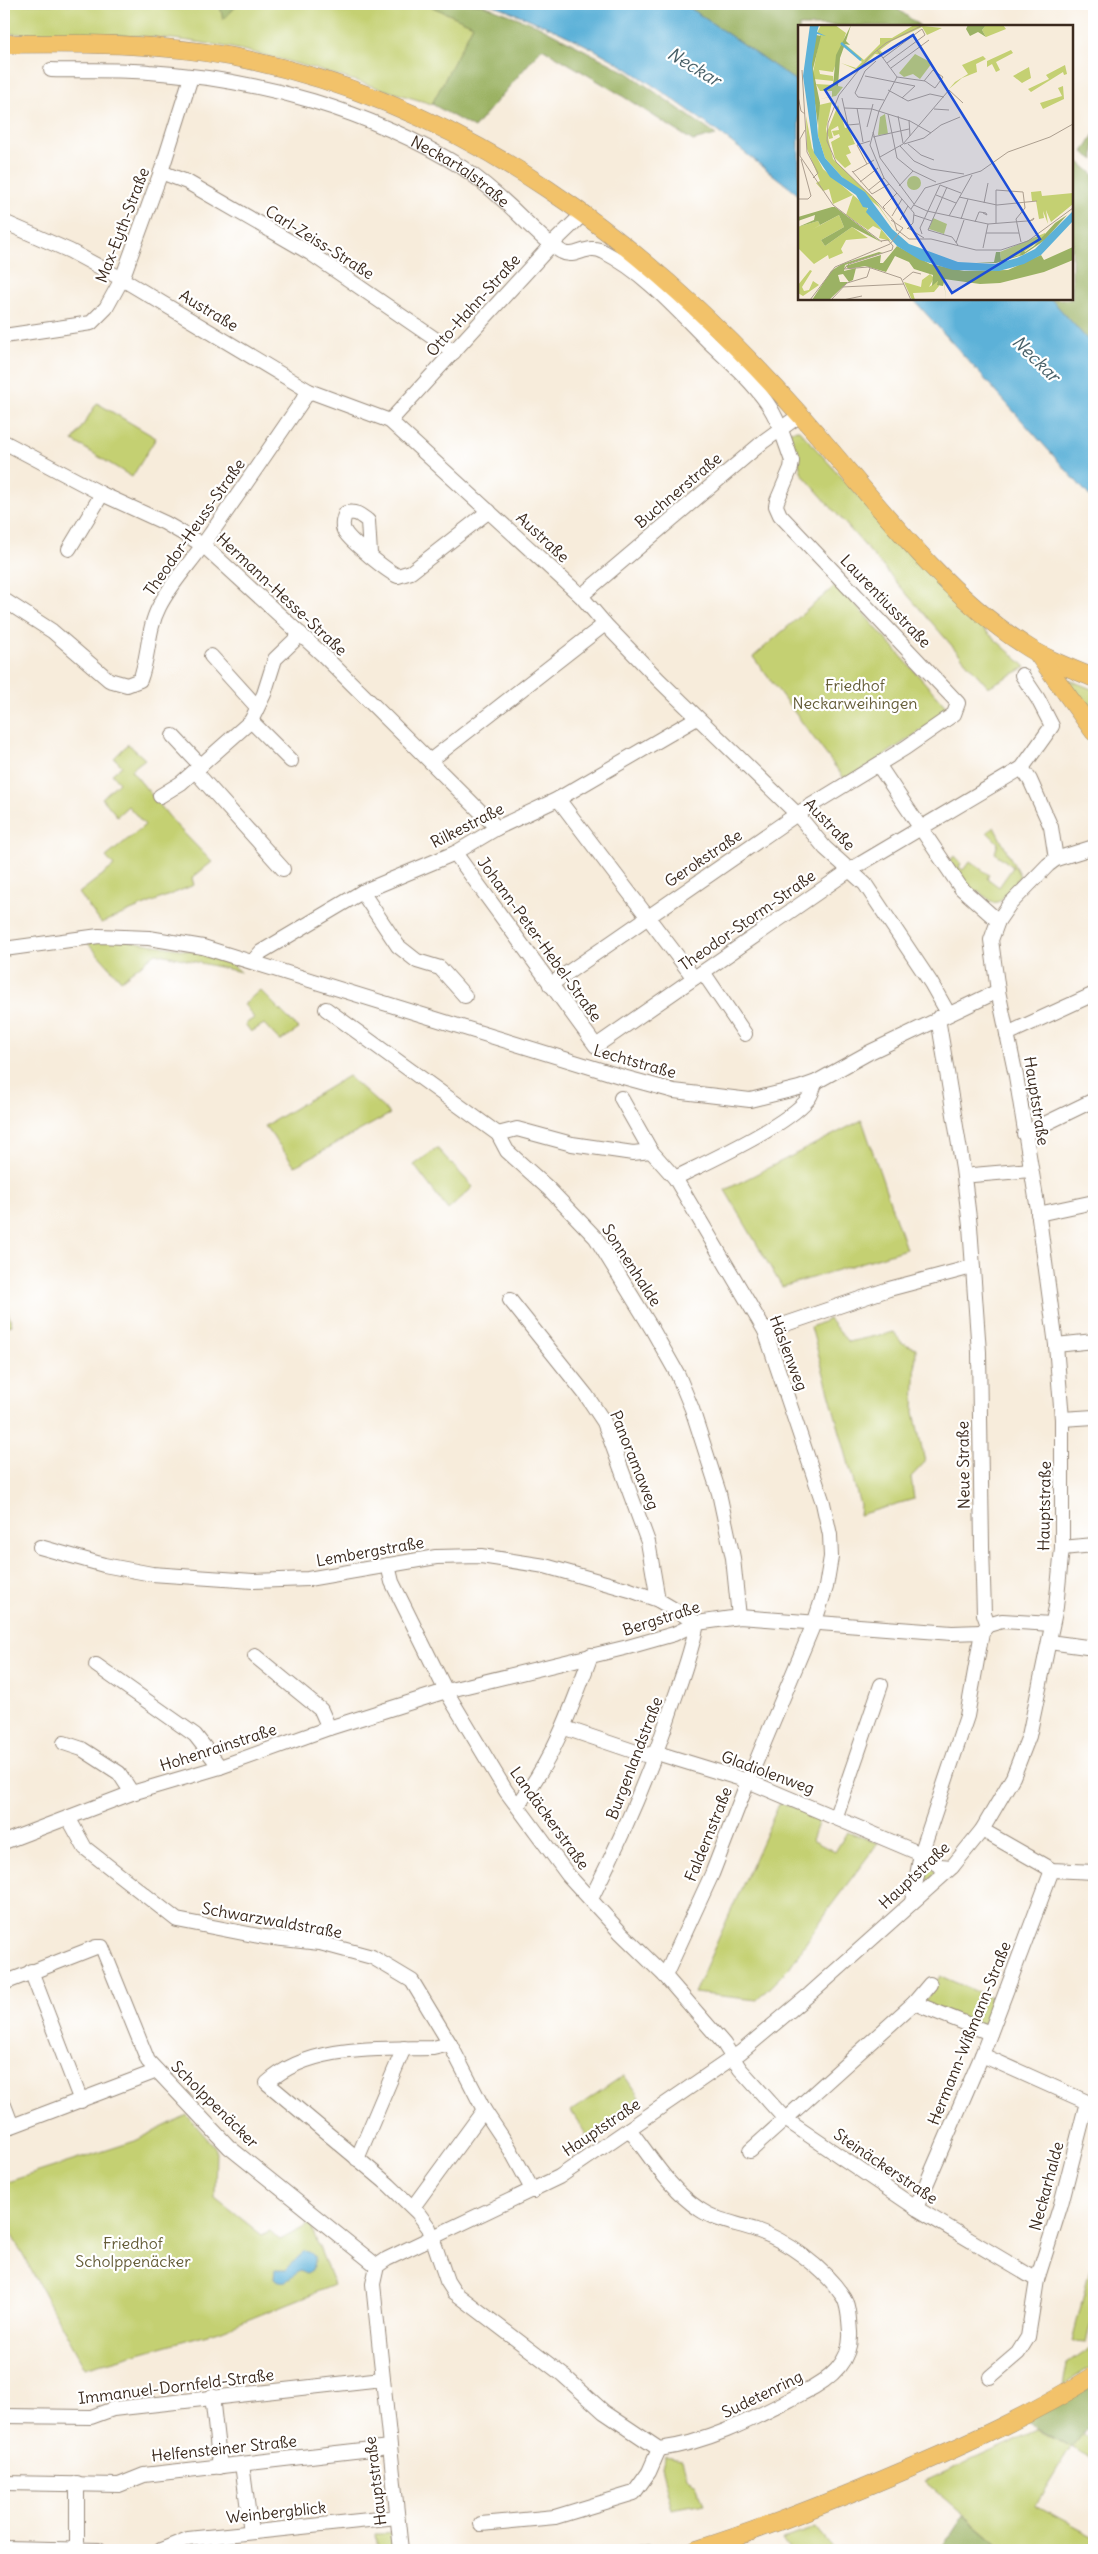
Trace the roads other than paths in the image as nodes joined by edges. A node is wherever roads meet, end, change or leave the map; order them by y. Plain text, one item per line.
1 (4, 44) edge
2 (51, 70) dead end
3 (191, 77) junction
4 (161, 172) junction
5 (584, 213) junction
6 (4, 222) edge
7 (552, 244) junction
8 (122, 279) junction
9 (4, 336) edge
10 (454, 352) junction
11 (309, 391) junction
12 (800, 415) junction
13 (390, 421) junction
14 (780, 429) junction
15 (4, 442) edge
16 (102, 494) junction
17 (489, 511) junction
18 (203, 545) junction
19 (69, 549) dead end
20 (370, 554) dead end
21 (581, 596) junction
22 (4, 600) edge
23 (605, 624) junction
24 (301, 634) junction
25 (1037, 653) junction
26 (211, 656) dead end
27 (1022, 675) dead end
28 (1094, 678) edge
29 (257, 707) junction
30 (697, 718) junction
31 (251, 721) junction
32 (1094, 732) edge
33 (173, 736) dead end
34 (431, 760) junction
35 (291, 761) dead end
36 (879, 766) junction
37 (198, 768) junction
38 (1022, 768) junction
39 (160, 796) dead end
40 (558, 799) junction
41 (797, 814) junction
42 (497, 828) junction
43 (920, 828) junction
44 (1094, 848) edge
45 (455, 852) junction
46 (1056, 859) junction
47 (283, 869) dead end
48 (850, 870) junction
49 (362, 892) junction
50 (649, 916) junction
51 (998, 921) junction
52 (4, 949) edge
53 (254, 961) junction
54 (698, 975) junction
55 (550, 985) junction
56 (998, 991) junction
57 (1094, 994) edge
58 (465, 996) dead end
59 (326, 1009) dead end
60 (943, 1016) junction
61 (745, 1034) dead end
62 (1007, 1034) junction
63 (596, 1046) joint
64 (816, 1082) junction
65 (621, 1098) dead end
66 (1091, 1102) edge
67 (498, 1134) junction
68 (1024, 1134) junction
69 (652, 1151) junction
70 (1031, 1170) junction
71 (973, 1176) dead end
72 (675, 1178) junction
73 (1094, 1202) edge
74 (1038, 1214) junction
75 (972, 1267) junction
76 (510, 1300) dead end
77 (765, 1331) junction
78 (1094, 1341) edge
79 (1056, 1345) junction
80 (1094, 1417) edge
81 (1062, 1419) junction
82 (1094, 1545) edge
83 (40, 1548) dead end
84 (1062, 1548) junction
85 (388, 1565) junction
86 (658, 1600) junction
87 (739, 1618) junction
88 (815, 1622) junction
89 (697, 1623) junction
90 (1052, 1624) junction
91 (985, 1629) junction
92 (1049, 1642) junction
93 (1094, 1648) edge
94 (591, 1655) junction
95 (255, 1656) dead end
96 (96, 1665) dead end
97 (881, 1685) dead end
98 (446, 1691) junction
99 (329, 1728) junction
100 (565, 1728) junction
101 (64, 1743) dead end
102 (657, 1754) junction
103 (220, 1767) junction
104 (748, 1781) junction
105 (132, 1793) junction
106 (518, 1805) junction
107 (836, 1816) junction
108 (69, 1819) junction
109 (982, 1830) junction
110 (4, 1842) edge
111 (921, 1854) junction
112 (952, 1867) junction
113 (1052, 1870) junction
114 (1094, 1872) edge
115 (591, 1899) junction
116 (912, 1902) junction
117 (31, 1971) junction
118 (665, 1976) junction
119 (4, 1983) edge
120 (930, 1984) dead end
121 (914, 2003) junction
122 (990, 2033) junction
123 (450, 2044) junction
124 (404, 2048) junction
125 (982, 2055) junction
126 (734, 2058) junction
127 (157, 2071) junction
128 (81, 2100) junction
129 (4, 2105) edge
130 (484, 2110) junction
131 (785, 2119) junction
132 (629, 2130) junction
133 (750, 2152) dead end
134 (357, 2158) junction
135 (533, 2191) junction
136 (413, 2207) junction
137 (916, 2208) junction
138 (433, 2238) junction
139 (377, 2266) junction
140 (1037, 2280) junction
141 (1094, 2376) edge
142 (990, 2378) dead end
143 (382, 2379) junction
144 (212, 2396) junction
145 (4, 2416) edge
146 (389, 2447) junction
147 (659, 2449) junction
148 (242, 2464) junction
149 (220, 2467) junction
150 (4, 2483) edge
151 (77, 2483) junction
152 (398, 2518) junction
153 (480, 2524) dead end
154 (250, 2532) junction
155 (4, 2548) edge
156 (77, 2549) edge
157 (99, 2550) edge
158 (161, 2550) edge
159 (401, 2550) edge
160 (696, 2550) edge

1 - 5 main road, Neckartalstraße
2 - 3 street, Neckartalstraße
3 - 4 street, Max-Eyth-Straße
3 - 7 street, Neckartalstraße
4 - 8 street, Max-Eyth-Straße
4 - 10 street, Carl-Zeiss-Straße
5 - 7 street, Otto-Hahn-Straße
5 - 12 main road, Neckartalstraße
6 - 8 street, Austraße
7 - 10 street, Otto-Hahn-Straße
7 - 14 street, Neckartalstraße
8 - 9 street, Max-Eyth-Straße
8 - 11 street, Austraße
10 - 13 street, Otto-Hahn-Straße
11 - 13 street, Austraße
11 - 18 street, Theodor-Heuss-Straße
12 - 14 street, Buchnerstraße
12 - 25 main road, Neckartalstraße
13 - 17 street, Austraße
14 - 21 street, Buchnerstraße
14 - 36 street, Laurentiusstraße
15 - 16 street, Hermann-Hesse-Straße
16 - 18 street, Hermann-Hesse-Straße
16 - 19 street
17 - 20 street
17 - 21 street, Austraße
18 - 22 street, Theodor-Heuss-Straße
18 - 24 street, Hermann-Hesse-Straße
21 - 23 street, Austraße
23 - 30 street, Austraße
23 - 34 street
24 - 29 street
24 - 34 street, Hermann-Hesse-Straße
25 - 28 main road
25 - 32 main road
26 - 29 street
27 - 38 street
29 - 31 street
30 - 40 street, Rilkestraße
30 - 41 street, Austraße
31 - 35 street
31 - 37 street
33 - 37 street
34 - 42 street, Hermann-Hesse-Straße
36 - 41 street, Gerokstraße
36 - 43 street
37 - 39 street
37 - 47 street
38 - 43 street, Theodor-Storm-Straße
38 - 46 street
40 - 42 street, Rilkestraße
40 - 50 street
41 - 48 street, Austraße
41 - 50 street, Gerokstraße
42 - 45 street, Rilkestraße
43 - 48 street, Theodor-Storm-Straße
43 - 51 street
44 - 46 street, Hauptstraße
45 - 49 street, Rilkestraße
45 - 55 street, Johann-Peter-Hebel-Straße
46 - 51 street, Hauptstraße
48 - 54 street, Theodor-Storm-Straße
48 - 60 street, Austraße
49 - 53 street, Rilkestraße
49 - 58 street
50 - 54 street
50 - 55 street, Gerokstraße
51 - 56 street, Hauptstraße
52 - 53 street, Lechtstraße
53 - 64 street, Lechtstraße
54 - 61 street
54 - 63 street, Theodor-Storm-Straße
55 - 63 street, Johann-Peter-Hebel-Straße
56 - 60 street, Lechtstraße
56 - 62 street, Hauptstraße
57 - 62 street
59 - 67 street, Sonnenhalde
60 - 64 street, Lechtstraße
60 - 75 street, Neue Straße
62 - 68 street, Hauptstraße
64 - 72 street
65 - 69 street, Häslenweg
66 - 68 street
67 - 69 street
67 - 87 street, Sonnenhalde
68 - 70 street, Hauptstraße
69 - 72 street, Häslenweg
70 - 71 street
70 - 74 street, Hauptstraße
72 - 77 street, Häslenweg
73 - 74 street
74 - 79 street, Hauptstraße
75 - 77 street
75 - 91 street, Neue Straße
76 - 86 street, Panoramaweg
77 - 88 street, Häslenweg
78 - 79 street
79 - 81 street, Hauptstraße
80 - 81 street
81 - 84 street, Hauptstraße
82 - 84 street
83 - 85 street, Lembergstraße
84 - 90 street, Hauptstraße
85 - 86 street, Lembergstraße
85 - 98 street, Landäckerstraße
86 - 89 street, Lembergstraße
87 - 88 street, Bergstraße
87 - 89 street, Bergstraße
88 - 91 street, Bergstraße
88 - 104 street, Faldernstraße
89 - 94 street, Bergstraße
89 - 102 street, Burgenlandstraße
90 - 91 street, Bergstraße
90 - 92 street, Hauptstraße
91 - 111 street, Neue Straße
92 - 93 street
92 - 109 street, Hauptstraße
94 - 98 street, Bergstraße
94 - 100 street
95 - 99 street
96 - 103 street
97 - 107 street
98 - 99 street, Hohenrainstraße
98 - 106 street, Landäckerstraße
99 - 103 street, Hohenrainstraße
100 - 102 street, Gladiolenweg
100 - 106 street
101 - 105 street
102 - 104 street, Gladiolenweg
102 - 115 street, Burgenlandstraße
103 - 105 street, Hohenrainstraße
104 - 107 street, Gladiolenweg
104 - 118 street, Faldernstraße
105 - 108 street, Hohenrainstraße
106 - 115 street, Landäckerstraße
107 - 111 street, Gladiolenweg
108 - 110 street, Hohenrainstraße
108 - 123 street, Schwarzwaldstraße
109 - 112 street, Hauptstraße
109 - 113 street
111 - 112 street, Gladiolenweg
111 - 116 street, Neue Straße
112 - 116 street, Hauptstraße
113 - 114 street
113 - 122 street, Hermann-Wißmann-Straße
115 - 118 street, Landäckerstraße
116 - 126 street, Hauptstraße
117 - 119 street
117 - 127 street, Scholppenäcker
117 - 128 street
118 - 126 street, Landäckerstraße
120 - 121 street
121 - 122 street
121 - 131 street
122 - 125 street, Hermann-Wißmann-Straße
123 - 124 street
123 - 130 street, Schwarzwaldstraße
124 - 134 street
124 - 134 street
125 - 137 street, Hermann-Wißmann-Straße
125 - 140 street, Neckarhalde
126 - 131 street, Steinäckerstraße
126 - 132 street, Hauptstraße
127 - 128 street
127 - 139 street, Scholppenäcker
128 - 129 street
130 - 135 street, Schwarzwaldstraße
130 - 136 street
131 - 133 street
131 - 137 street, Steinäckerstraße
132 - 135 street, Hauptstraße
132 - 147 street, Sudetenring
134 - 136 street
135 - 138 street, Hauptstraße
136 - 138 street
137 - 140 street, Steinäckerstraße
138 - 139 street, Hauptstraße
138 - 147 street
139 - 143 street, Hauptstraße
140 - 142 street, Neckarhalde
141 - 160 main road
143 - 144 street, Immanuel-Dornfeld-Straße
143 - 146 street, Hauptstraße
144 - 145 street, Immanuel-Dornfeld-Straße
144 - 149 street
146 - 148 street, Helfensteiner Straße
146 - 152 street, Hauptstraße
147 - 153 street
148 - 149 street, Helfensteiner Straße
148 - 154 street
149 - 151 street, Helfensteiner Straße
150 - 151 street, Helfensteiner Straße
151 - 156 street
152 - 154 street, Weinbergblick
152 - 159 street, Hauptstraße
154 - 158 street, Weinbergblick
155 - 156 street
156 - 157 street

